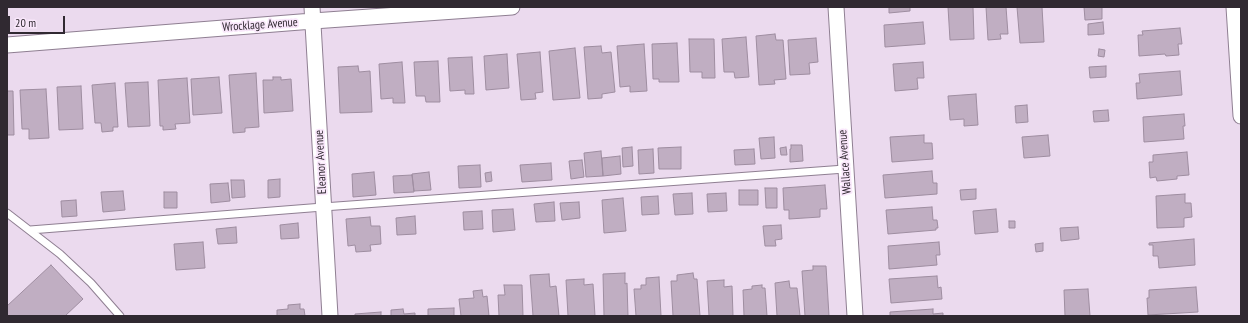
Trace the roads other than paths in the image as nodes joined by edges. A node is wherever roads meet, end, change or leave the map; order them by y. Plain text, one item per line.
1 (512, 7) edge
2 (836, 7) edge
3 (1234, 7) edge
4 (312, 14) edge
5 (7, 45) edge
6 (1241, 116) edge
7 (845, 169) junction
8 (324, 207) junction
9 (7, 213) edge
10 (30, 230) junction
11 (120, 316) edge
12 (330, 316) edge
13 (854, 316) edge

1 - 4 street, Wrocklage Avenue
2 - 7 street, Wallace Avenue
3 - 6 street
4 - 5 street, Wrocklage Avenue
4 - 8 street, Eleanor Avenue
7 - 8 lane
7 - 13 street, Wallace Avenue
8 - 10 lane
8 - 12 street, Eleanor Avenue
9 - 10 lane
10 - 11 lane

